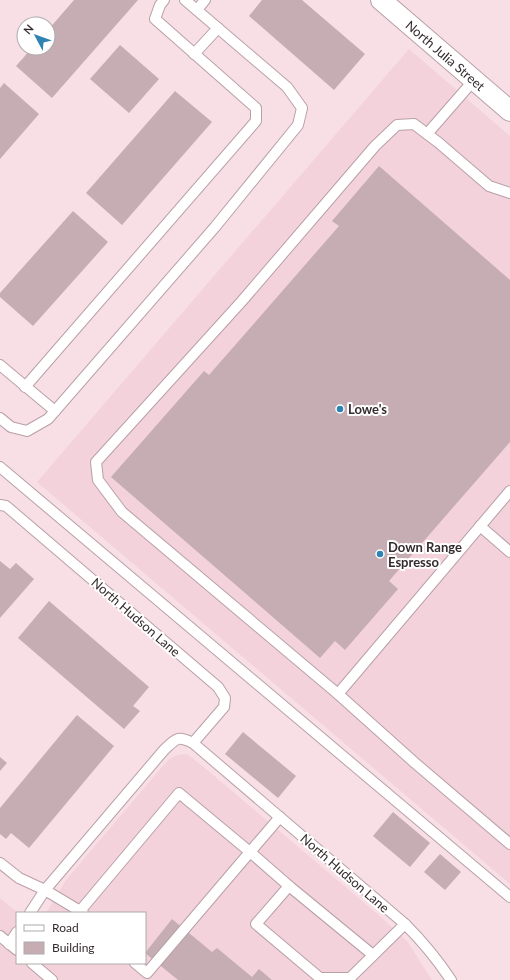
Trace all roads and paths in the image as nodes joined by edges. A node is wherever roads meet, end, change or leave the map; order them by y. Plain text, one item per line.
1 (164, 0) edge
2 (186, 0) edge
3 (205, 0) edge
4 (382, 0) edge
5 (196, 10) junction
6 (218, 28) junction
7 (194, 54) junction
8 (474, 80) junction
9 (510, 111) edge
10 (426, 134) junction
11 (510, 193) edge
12 (0, 365) edge
13 (25, 387) junction
14 (55, 411) junction
15 (0, 418) edge
16 (0, 466) edge
17 (510, 491) edge
18 (0, 505) edge
19 (480, 526) junction
20 (510, 552) edge
21 (338, 694) junction
22 (194, 743) junction
23 (280, 817) junction
24 (510, 843) edge
25 (250, 852) junction
26 (0, 864) edge
27 (289, 886) junction
28 (45, 890) junction
29 (510, 897) edge
30 (31, 912) edge
31 (81, 912) edge
32 (405, 924) junction
33 (0, 936) edge
34 (16, 936) edge
35 (13, 947) edge
36 (373, 956) junction
37 (33, 964) edge
38 (136, 964) edge
39 (52, 980) edge
40 (451, 980) edge

1 - 7 lane
2 - 5 lane
3 - 5 lane
4 - 8 street, North Julia Street
5 - 6 lane
6 - 7 lane
6 - 14 lane
7 - 13 lane
8 - 9 street, North Julia Street
8 - 10 lane
10 - 11 lane
10 - 21 lane
12 - 13 lane
13 - 14 lane
14 - 15 lane
16 - 29 lane
17 - 19 lane
18 - 22 lane, North Hudson Lane
19 - 20 lane
19 - 21 lane
21 - 24 lane
22 - 23 lane, North Hudson Lane
22 - 28 lane
23 - 25 lane
23 - 32 lane, North Hudson Lane
25 - 27 lane
25 - 31 lane
25 - 38 lane
26 - 28 lane
27 - 36 lane
27 - 36 lane
28 - 30 lane
28 - 31 lane
32 - 36 lane
32 - 40 lane, North Hudson Lane
33 - 35 lane
34 - 35 lane
37 - 39 lane

